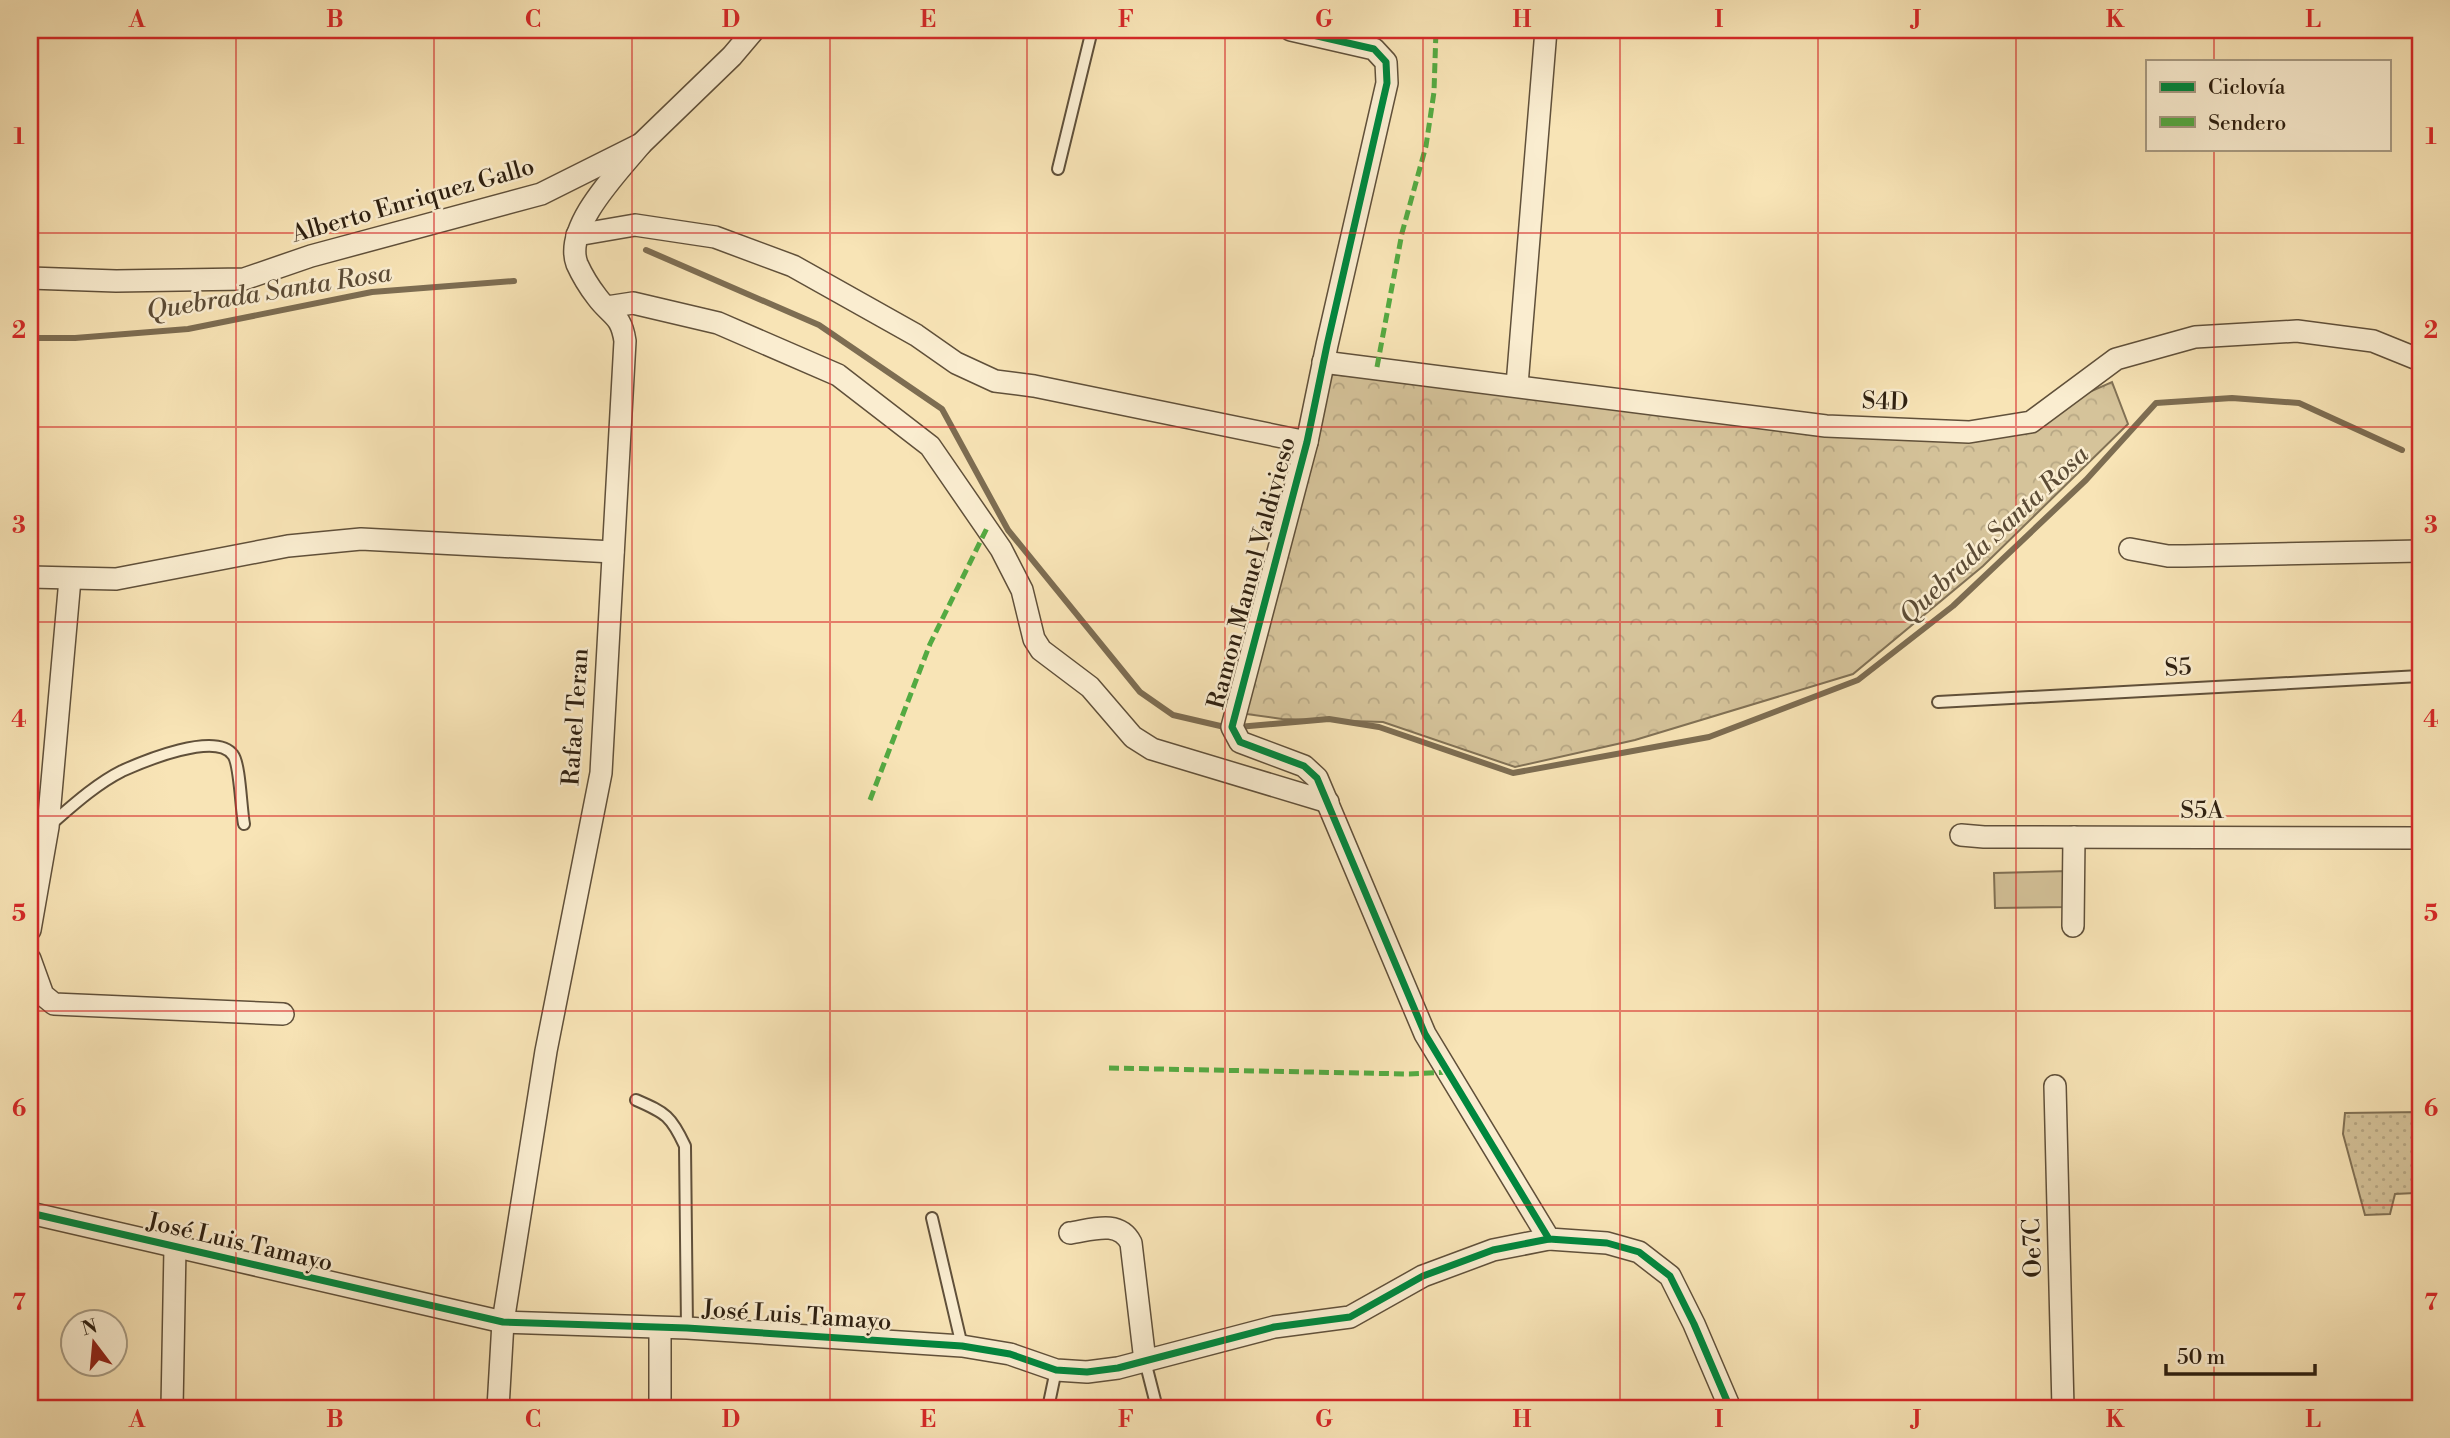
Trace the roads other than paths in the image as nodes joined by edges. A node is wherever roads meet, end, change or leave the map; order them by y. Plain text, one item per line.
1 (754, 30) edge
2 (1092, 30) edge
3 (1291, 30) edge
4 (1546, 30) edge
5 (641, 144) junction
6 (1058, 169) dead end
7 (577, 235) junction
8 (30, 278) edge
9 (607, 307) junction
10 (2420, 360) edge
11 (1323, 362) junction
12 (1517, 385) junction
13 (1307, 442) junction
14 (2130, 549) dead end
15 (2420, 551) edge
16 (613, 552) junction
17 (30, 578) edge
18 (70, 579) junction
19 (2420, 676) edge
20 (1938, 702) dead end
21 (1328, 802) junction
22 (244, 824) dead end
23 (47, 827) junction
24 (1961, 835) dead end
25 (2074, 837) junction
26 (2420, 838) edge
27 (2073, 926) dead end
28 (30, 930) edge
29 (30, 959) edge
30 (283, 1014) dead end
31 (2055, 1086) dead end
32 (636, 1100) dead end
33 (30, 1213) edge
34 (932, 1218) dead end
35 (1070, 1233) dead end
36 (1549, 1239) junction
37 (175, 1248) junction
38 (503, 1322) junction
39 (660, 1328) junction
40 (687, 1328) junction
41 (962, 1346) junction
42 (1145, 1361) junction
43 (1056, 1370) junction
44 (172, 1408) edge
45 (498, 1408) edge
46 (660, 1408) edge
47 (1048, 1408) edge
48 (1157, 1408) edge
49 (1730, 1408) edge
50 (2063, 1408) edge

1 - 5 street, Alberto Enriquez Gallo
2 - 6 lane
3 - 11 street, Ramon Manuel Valdivieso
4 - 12 street
5 - 7 street
5 - 8 street, Alberto Enriquez Gallo
7 - 9 street, Rafael Teran
7 - 13 street
9 - 16 street, Rafael Teran
9 - 21 street
10 - 12 street, S4D
11 - 12 street, S4D
11 - 13 street, Ramon Manuel Valdivieso
13 - 21 street, Ramon Manuel Valdivieso
14 - 15 street
16 - 18 street
16 - 38 street, Rafael Teran
17 - 18 street
18 - 23 street
19 - 20 lane, S5
21 - 36 street, Ramon Manuel Valdivieso
22 - 23 lane
23 - 28 street
24 - 25 street, S5A
25 - 26 street, S5A
25 - 27 street
29 - 30 street
31 - 50 street, Oe7C
32 - 40 lane
33 - 37 street, José Luis Tamayo
34 - 41 lane
35 - 42 street
36 - 42 street, José Luis Tamayo
36 - 49 street
37 - 38 street, José Luis Tamayo
37 - 44 street
38 - 39 street, José Luis Tamayo
38 - 45 street
39 - 40 street, José Luis Tamayo
39 - 46 street
40 - 41 street, José Luis Tamayo
41 - 43 street, José Luis Tamayo
42 - 43 street, José Luis Tamayo
42 - 48 lane
43 - 47 lane

